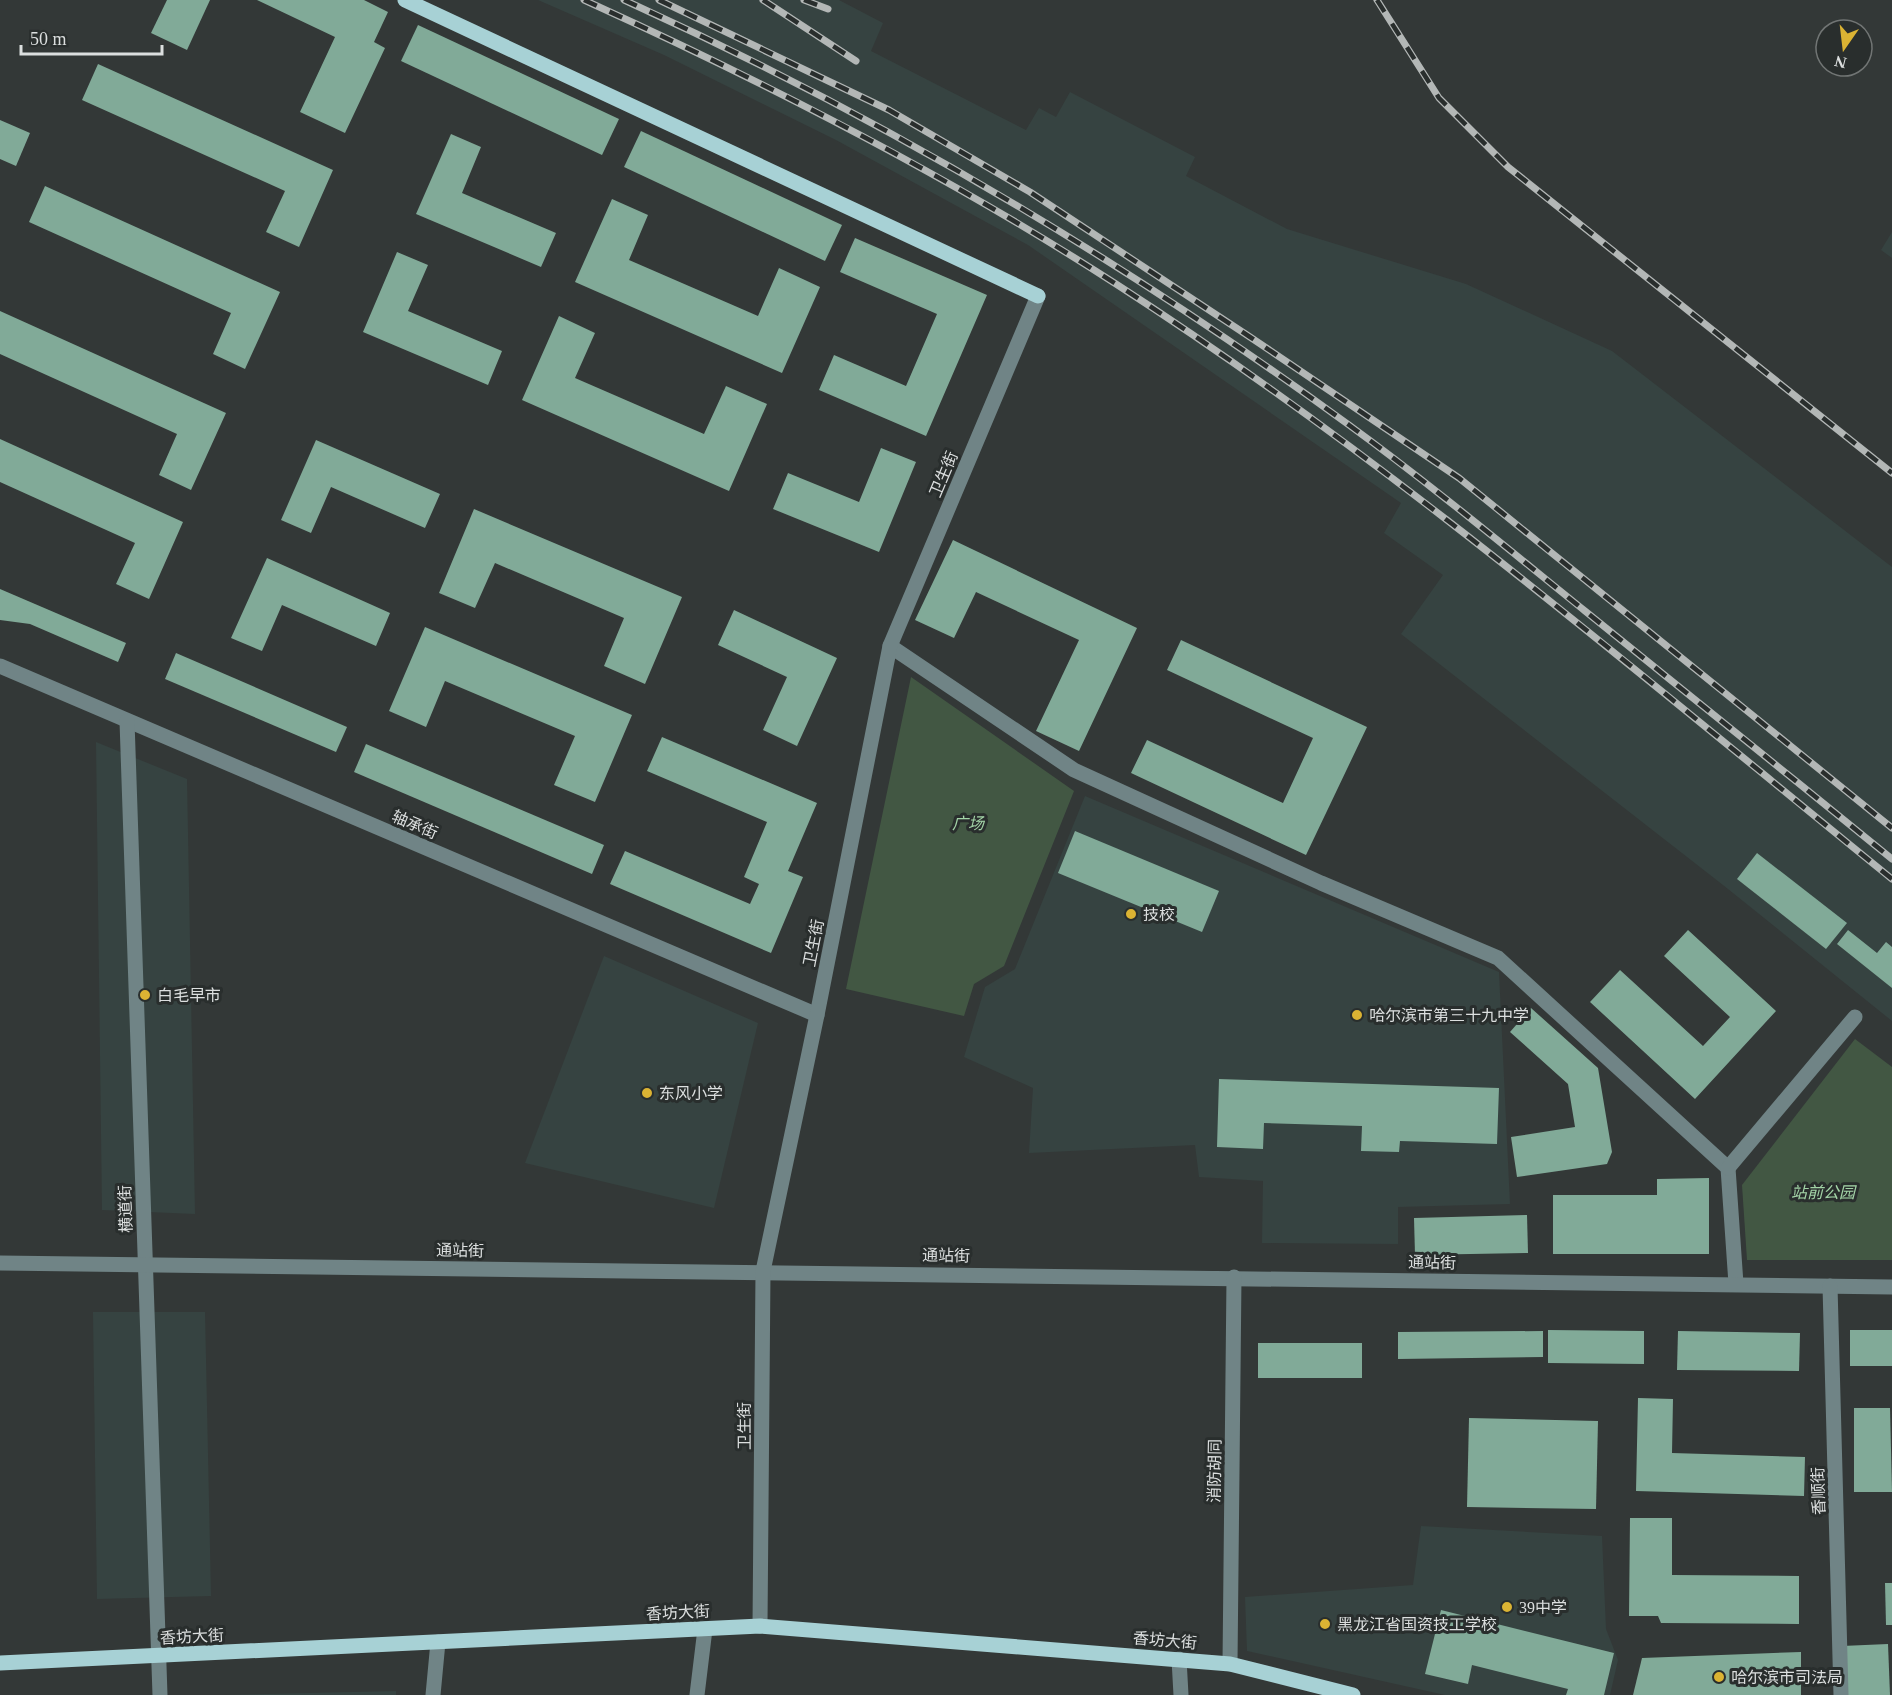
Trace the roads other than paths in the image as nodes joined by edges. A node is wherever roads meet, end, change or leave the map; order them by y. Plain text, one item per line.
1 (405, 0) edge
2 (1038, 296) joint
3 (890, 646) junction
4 (0, 666) edge
5 (127, 721) junction
6 (817, 1015) junction
7 (1855, 1017) dead end
8 (1728, 1168) junction
9 (0, 1263) edge
10 (145, 1264) junction
11 (763, 1271) junction
12 (1234, 1277) junction
13 (1736, 1284) junction
14 (1830, 1286) junction
15 (1892, 1287) edge
16 (760, 1626) junction
17 (705, 1629) junction
18 (438, 1642) junction
19 (159, 1655) junction
20 (1179, 1659) junction
21 (0, 1663) edge
22 (1230, 1664) junction
23 (160, 1695) edge
24 (433, 1695) edge
25 (697, 1695) edge
26 (1181, 1695) edge
27 (1353, 1695) edge
28 (1842, 1695) edge

1 - 2 main road
2 - 3 street, 卫生街
3 - 6 street, 卫生街
3 - 8 street
4 - 5 street, 轴承街
5 - 6 street, 轴承街
5 - 10 street, 横道街
6 - 11 street, 卫生街
7 - 8 street
8 - 13 street
9 - 10 street, 通站街
10 - 11 street, 通站街
10 - 19 street, 横道街
11 - 12 street, 通站街
11 - 16 street, 卫生街
12 - 13 street, 通站街
12 - 22 street, 消防胡同
13 - 14 street, 通站街
14 - 15 street, 通站街
14 - 28 street, 香顺街
16 - 17 main road, 香坊大街
16 - 20 main road, 香坊大街
17 - 18 main road, 香坊大街
17 - 25 street
18 - 19 main road, 香坊大街
18 - 24 street
19 - 21 main road, 香坊大街
19 - 23 street, 横道街
20 - 22 main road, 香坊大街
20 - 26 street
22 - 27 main road, 香坊大街

